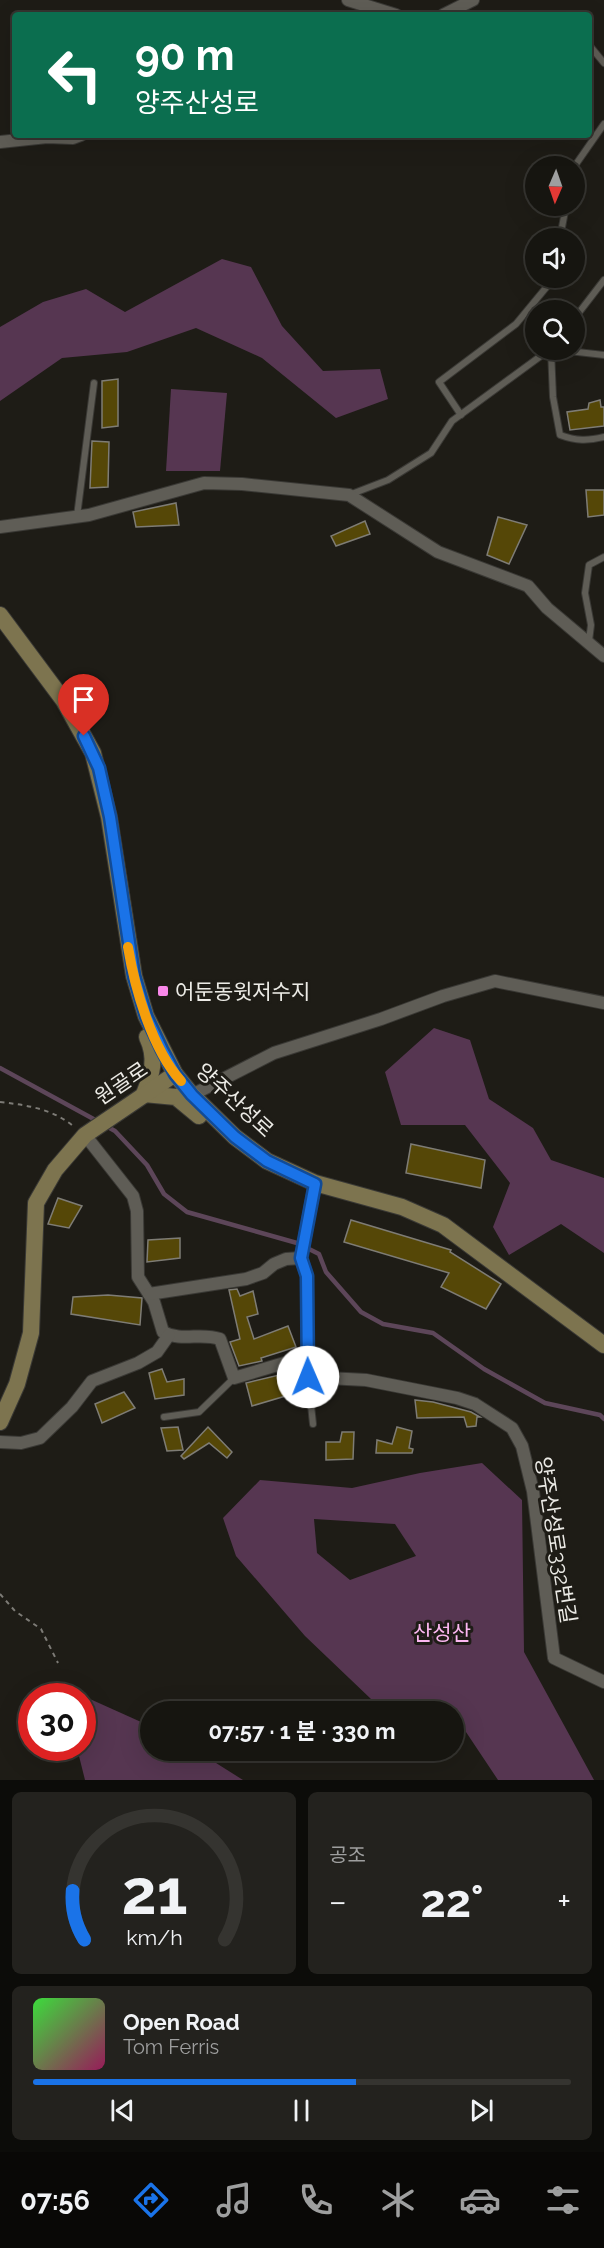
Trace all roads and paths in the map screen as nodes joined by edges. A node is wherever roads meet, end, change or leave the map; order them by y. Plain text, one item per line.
1 (348, 0) edge
2 (474, 0) edge
3 (386, 12) edge
4 (449, 12) edge
5 (592, 48) edge
6 (604, 63) edge
7 (604, 124) edge
8 (37, 138) edge
9 (0, 142) edge
10 (582, 156) edge
11 (604, 280) edge
12 (546, 288) edge
13 (585, 305) edge
14 (585, 353) edge
15 (604, 355) edge
16 (536, 360) edge
17 (551, 360) edge
18 (94, 383) dead end
19 (460, 415) junction
20 (604, 437) edge
21 (349, 495) junction
22 (77, 517) junction
23 (0, 527) edge
24 (604, 556) edge
25 (0, 615) edge
26 (589, 642) junction
27 (604, 656) edge
28 (139, 992) junction
29 (604, 1003) edge
30 (175, 1074) junction
31 (144, 1094) junction
32 (192, 1095) junction
33 (0, 1102) edge
34 (88, 1132) junction
35 (235, 1137) junction
36 (315, 1184) junction
37 (301, 1256) junction
38 (149, 1294) junction
39 (169, 1335) junction
40 (604, 1345) edge
41 (308, 1356) junction
42 (308, 1377) junction
43 (234, 1378) junction
44 (164, 1417) dead end
45 (0, 1422) edge
46 (313, 1424) dead end
47 (0, 1442) edge
48 (0, 1594) edge
49 (58, 1663) dead end
50 (604, 1682) edge

1 - 3 street
2 - 4 street
5 - 6 lane
7 - 10 lane
8 - 9 street
11 - 13 lane
12 - 19 lane
14 - 15 lane
16 - 19 lane
17 - 20 lane
18 - 22 lane
19 - 21 lane
21 - 22 street
21 - 26 street
22 - 23 street
24 - 26 lane
25 - 28 street, 양주산성로
26 - 27 street
28 - 30 street, 양주산성로
28 - 31 street
29 - 32 street
30 - 31 street, 원골로
30 - 32 street, 양주산성로
31 - 34 street, 원골로
31 - 35 street
32 - 35 street, 양주산성로
33 - 34 path
34 - 38 street
34 - 45 street, 원골로
35 - 36 street, 양주산성로
36 - 37 street
36 - 40 street, 양주산성로
37 - 38 street
37 - 41 street
38 - 39 street
39 - 43 street
39 - 47 street
41 - 42 street
41 - 43 street
42 - 46 lane
42 - 50 street, 양주산성로332번길
43 - 44 lane
48 - 49 path

